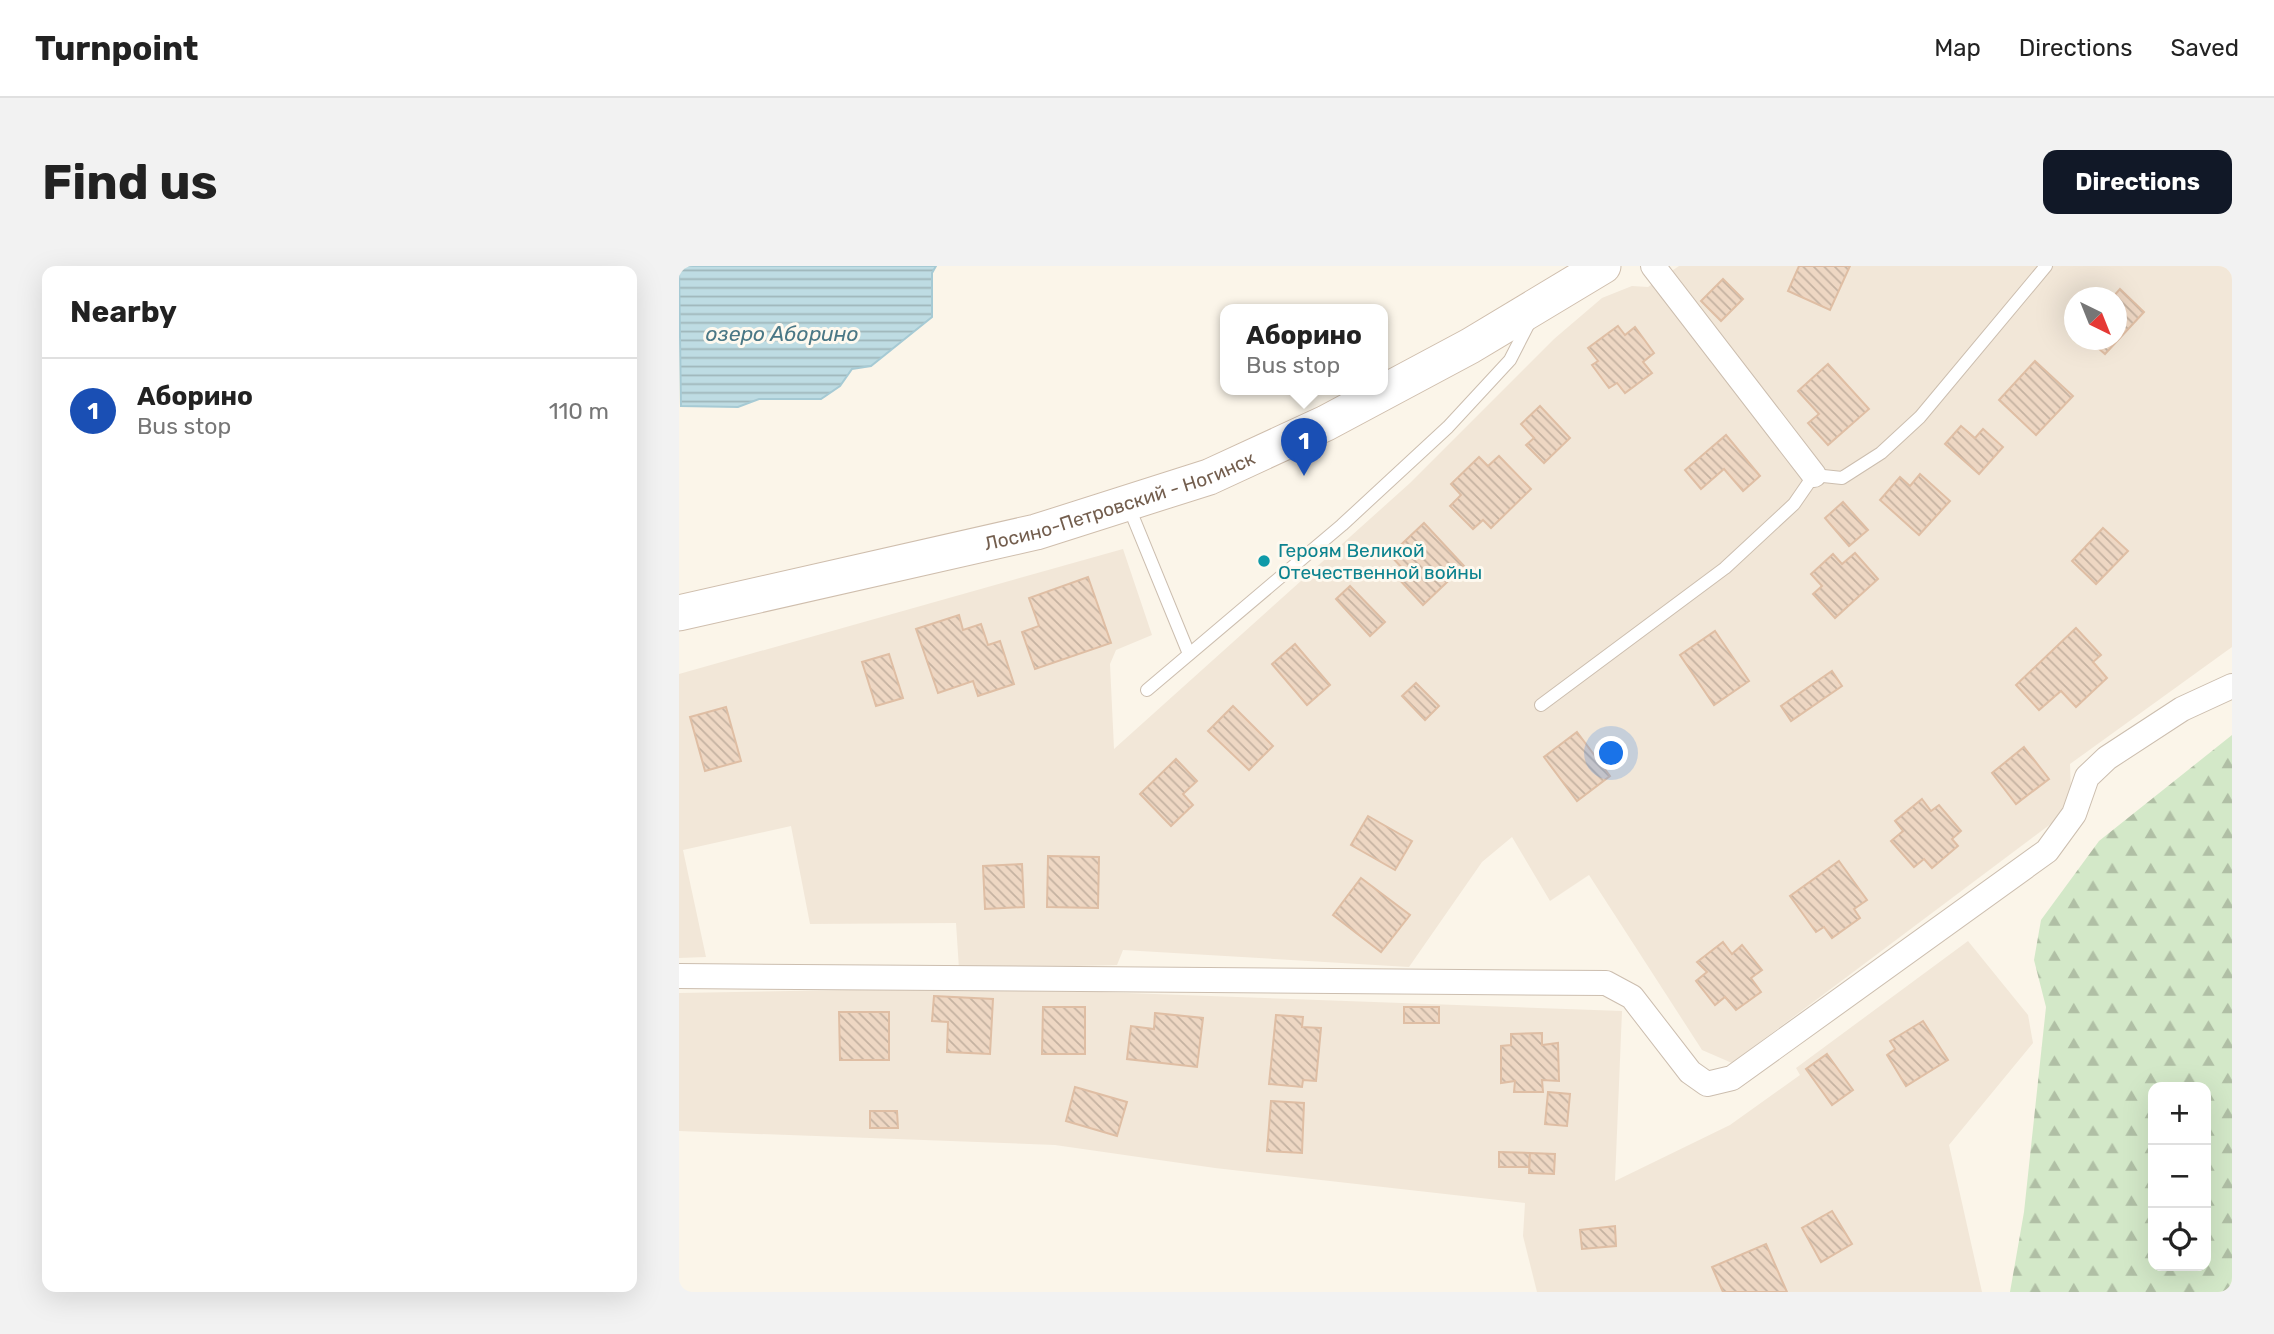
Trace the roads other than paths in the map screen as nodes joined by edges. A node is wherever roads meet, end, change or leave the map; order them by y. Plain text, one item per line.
1 (1602, 266) edge
2 (1653, 266) edge
3 (2046, 266) edge
4 (1539, 304) junction
5 (1388, 390) edge
6 (1378, 395) edge
7 (1814, 475) junction
8 (1127, 504) junction
9 (679, 613) edge
10 (1189, 654) junction
11 (2232, 686) edge
12 (1147, 690) dead end
13 (1541, 705) dead end
14 (679, 976) edge

1 - 4 main road, Лосино-Петровский - Ногинск
2 - 7 street
3 - 7 lane
4 - 5 main road, Лосино-Петровский - Ногинск
4 - 10 lane
6 - 8 main road, Лосино-Петровский - Ногинск
7 - 13 lane
8 - 9 main road, Лосино-Петровский - Ногинск
8 - 10 lane
10 - 12 lane
11 - 14 street

